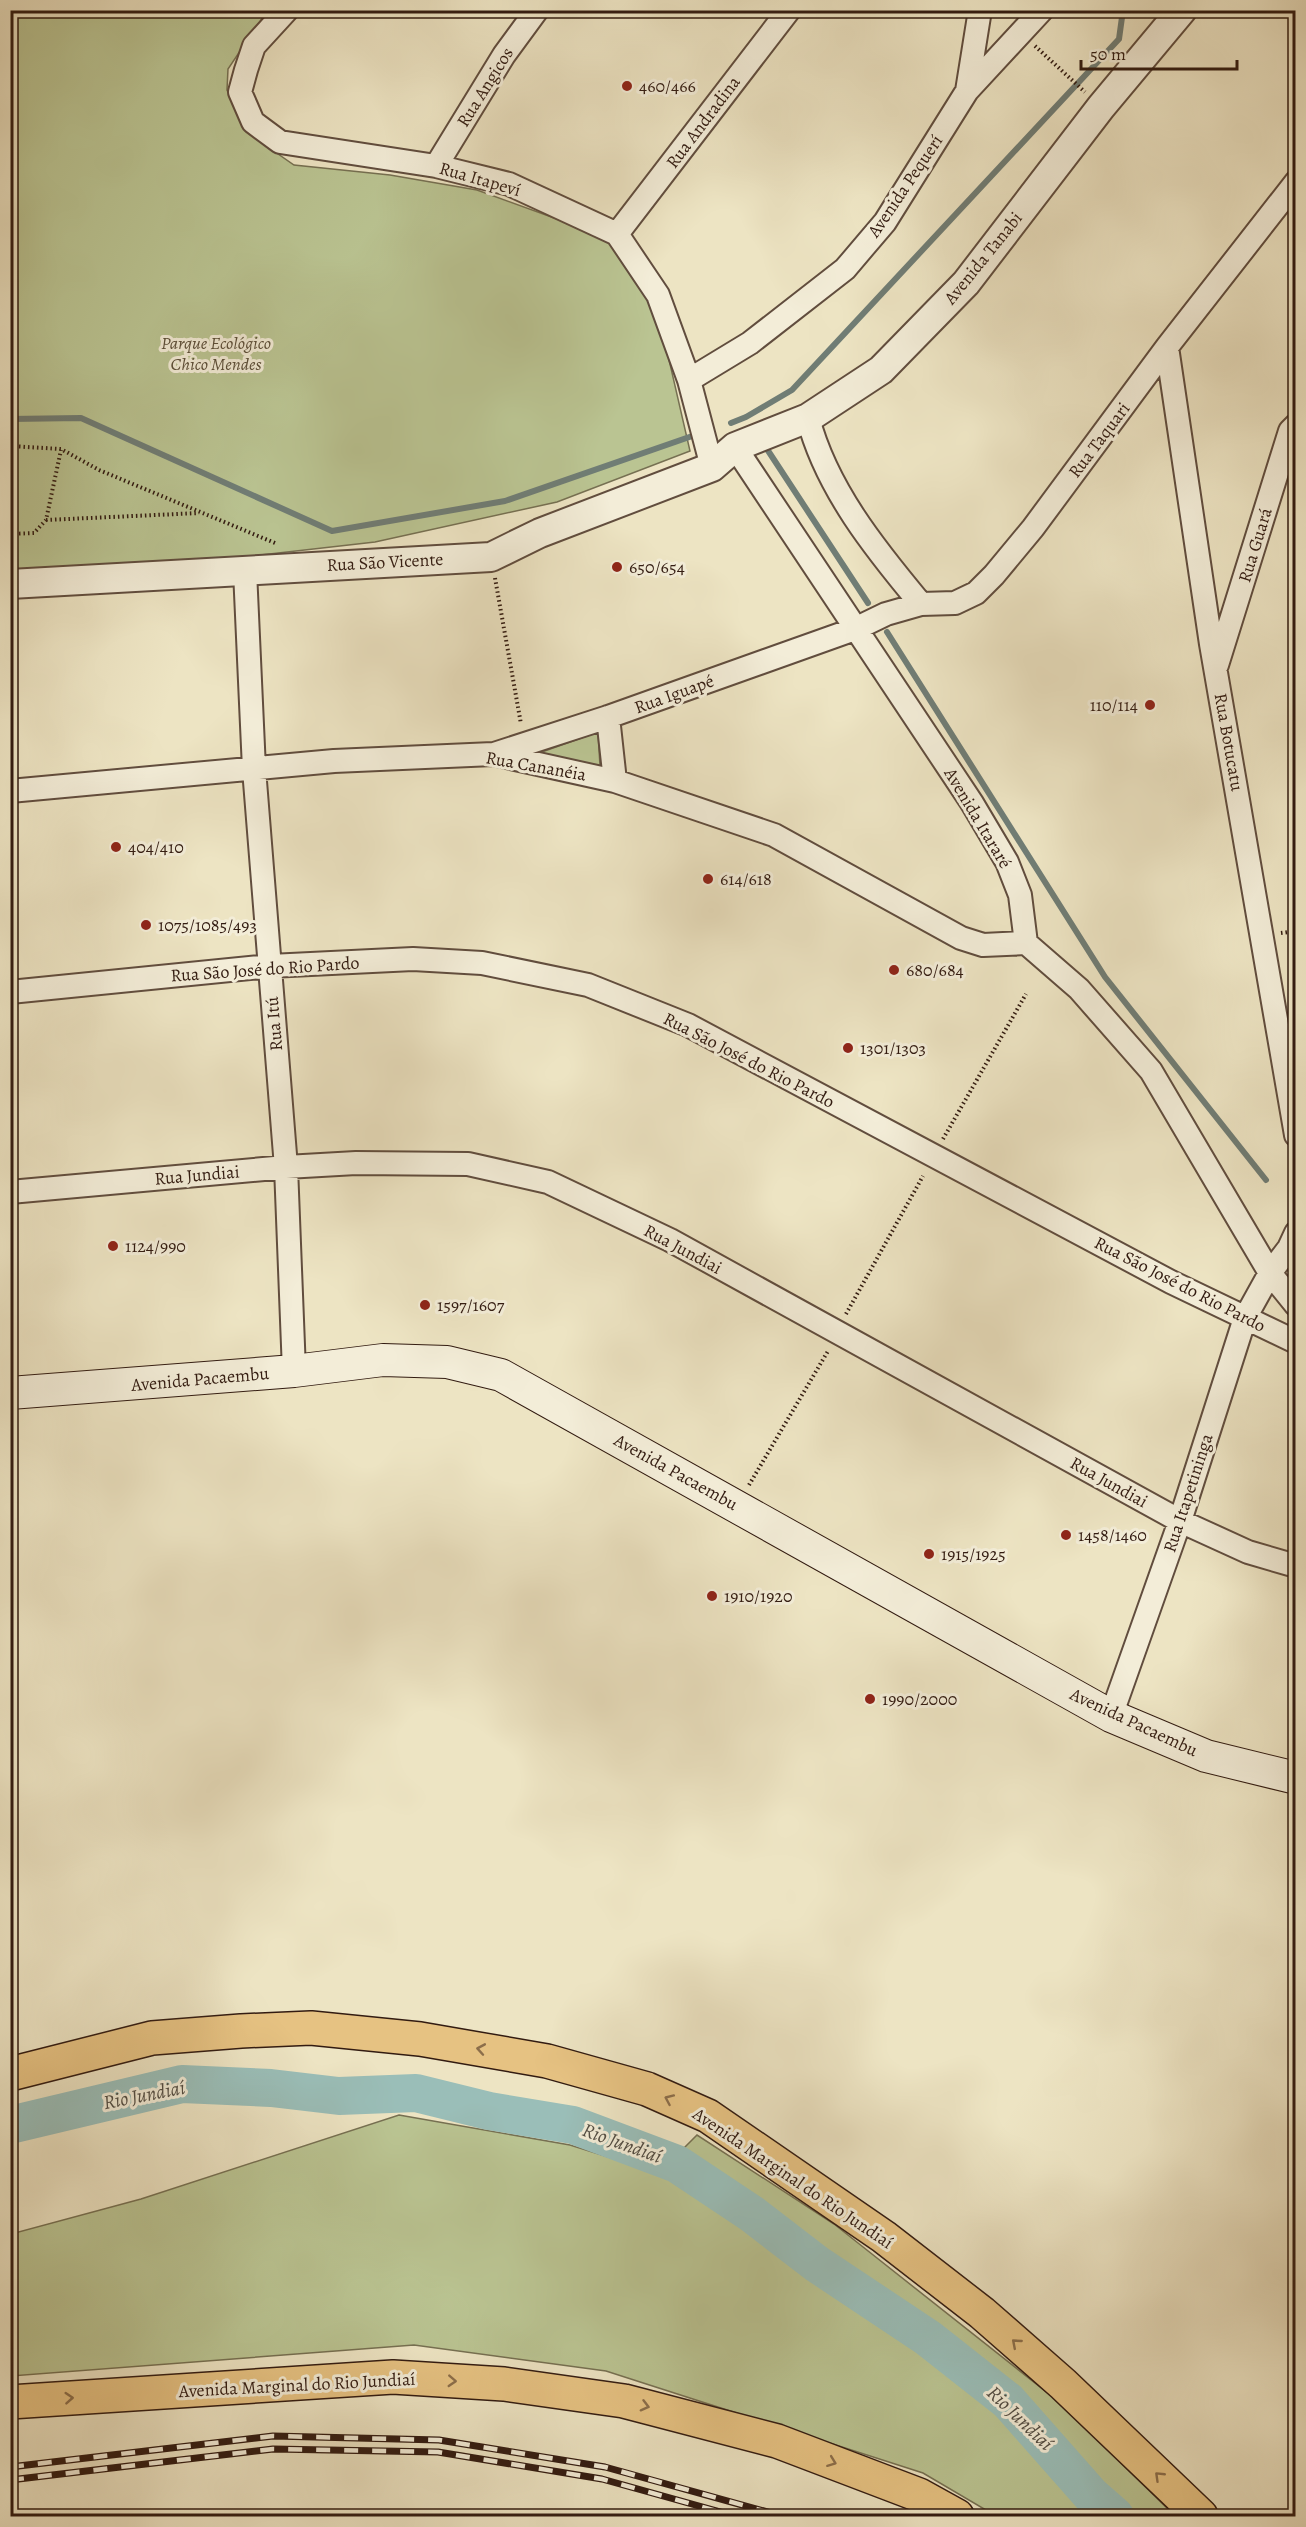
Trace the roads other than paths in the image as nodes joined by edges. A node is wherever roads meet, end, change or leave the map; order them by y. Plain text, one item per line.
1 (287, 10) edge
2 (537, 10) edge
3 (789, 10) edge
4 (980, 10) edge
5 (1042, 10) edge
6 (1182, 10) edge
7 (967, 91) junction
8 (436, 166) junction
9 (1296, 182) edge
10 (617, 234) junction
11 (1167, 347) junction
12 (689, 380) junction
13 (808, 418) junction
14 (1296, 425) edge
15 (735, 447) junction
16 (712, 467) junction
17 (245, 570) junction
18 (10, 584) edge
19 (921, 604) junction
20 (855, 629) junction
21 (1216, 666) junction
22 (609, 717) junction
23 (493, 754) junction
24 (254, 769) junction
25 (615, 781) junction
26 (10, 791) edge
27 (1026, 943) junction
28 (270, 966) junction
29 (10, 992) edge
30 (1296, 1136) edge
31 (286, 1167) junction
32 (10, 1192) edge
33 (1296, 1233) edge
34 (1270, 1273) junction
35 (1296, 1305) edge
36 (1245, 1318) junction
37 (1296, 1342) edge
38 (294, 1371) junction
39 (10, 1393) edge
40 (1180, 1521) junction
41 (1296, 1566) edge
42 (1111, 1716) junction
43 (1296, 1778) edge
44 (10, 2074) edge
45 (10, 2402) edge
46 (957, 2517) edge
47 (1201, 2517) edge

1 - 8 street, Rua Itapeví
2 - 8 street, Rua Angicos
3 - 10 street, Rua Andradina
4 - 7 street
5 - 7 street, Avenida Pequerí
6 - 13 street, Avenida Tanabi
7 - 12 street, Avenida Pequerí
8 - 10 street, Rua Itapeví
9 - 11 street, Rua Taquari
10 - 12 street
11 - 19 street, Rua Taquari
11 - 21 street, Rua Botucatu
12 - 16 street
13 - 15 street, Avenida Tanabi
13 - 19 street
14 - 21 street, Rua Guará
15 - 16 street, Rua São Vicente
15 - 20 street, Avenida Itararé
16 - 17 street, Rua São Vicente
17 - 18 street, Rua São Vicente
17 - 24 street, Rua Itú
19 - 20 street, Rua Taquari
20 - 22 street, Rua Iguapé
20 - 27 street, Avenida Itararé
21 - 30 street, Rua Botucatu
22 - 23 street, Rua Iguapé
22 - 25 street
23 - 24 street, Rua Cananéia
23 - 25 street, Rua Cananéia
24 - 26 street, Rua Cananéia
24 - 28 street, Rua Itú
25 - 27 street, Rua Cananéia
27 - 34 street
28 - 29 street, Rua São José do Rio Pardo
28 - 31 street, Rua Itú
28 - 36 street, Rua São José do Rio Pardo
31 - 32 street, Rua Jundiai
31 - 38 street, Rua Itú
31 - 40 street, Rua Jundiai
33 - 34 street
34 - 35 street
34 - 36 street, Rua Itapetininga
36 - 37 street, Rua São José do Rio Pardo
36 - 40 street, Rua Itapetininga
38 - 39 main road, Avenida Pacaembu
38 - 42 main road, Avenida Pacaembu
40 - 41 street, Rua Jundiai
40 - 42 street, Rua Itapetininga
42 - 43 main road, Avenida Pacaembu
47 -> 44 main road, Avenida Marginal do Rio Jundiaí
45 -> 46 main road, Avenida Marginal do Rio Jundiaí

